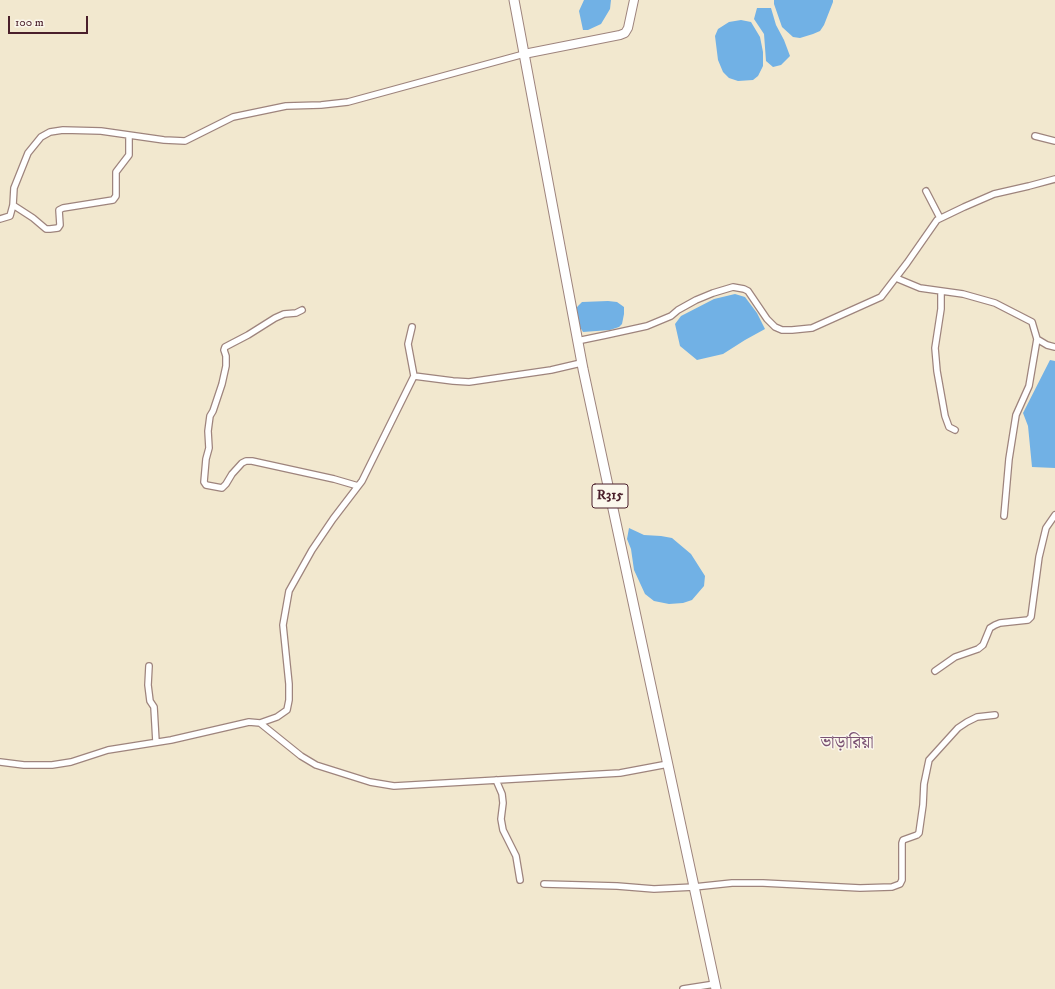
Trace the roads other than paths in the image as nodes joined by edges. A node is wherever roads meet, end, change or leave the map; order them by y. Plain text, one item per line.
1 (514, 0) edge
2 (634, 0) edge
3 (524, 54) junction
4 (129, 135) junction
5 (1035, 136) dead end
6 (1055, 141) edge
7 (1055, 179) edge
8 (926, 191) dead end
9 (13, 205) junction
10 (940, 218) junction
11 (0, 219) edge
12 (896, 278) junction
13 (940, 291) junction
14 (302, 310) dead end
15 (412, 327) dead end
16 (1037, 339) junction
17 (577, 341) junction
18 (1055, 347) edge
19 (581, 363) junction
20 (414, 376) junction
21 (955, 430) dead end
22 (358, 486) junction
23 (1055, 515) edge
24 (1004, 516) dead end
25 (149, 666) dead end
26 (935, 671) dead end
27 (995, 715) dead end
28 (260, 723) junction
29 (156, 742) junction
30 (0, 762) edge
31 (668, 764) junction
32 (496, 780) junction
33 (520, 880) dead end
34 (544, 884) dead end
35 (694, 887) junction
36 (716, 986) edge
37 (683, 989) edge

1 - 3 main road, R315
2 - 3 street
3 - 4 street
3 - 17 main road, R315
4 - 9 street
4 - 9 street
5 - 6 street
7 - 10 street
8 - 10 street
9 - 11 street
10 - 12 street
12 - 13 street
12 - 17 street
13 - 16 street
13 - 21 street
14 - 22 street
15 - 20 street
16 - 18 street
16 - 24 street
17 - 19 main road, R315
19 - 20 street
19 - 31 main road, R315
20 - 22 street
22 - 28 street
23 - 26 street
25 - 29 street
27 - 35 street
28 - 29 street
28 - 32 street
29 - 30 street
31 - 32 street
31 - 35 main road, R315
32 - 33 street
34 - 35 street
35 - 36 main road, R315
36 - 37 street

